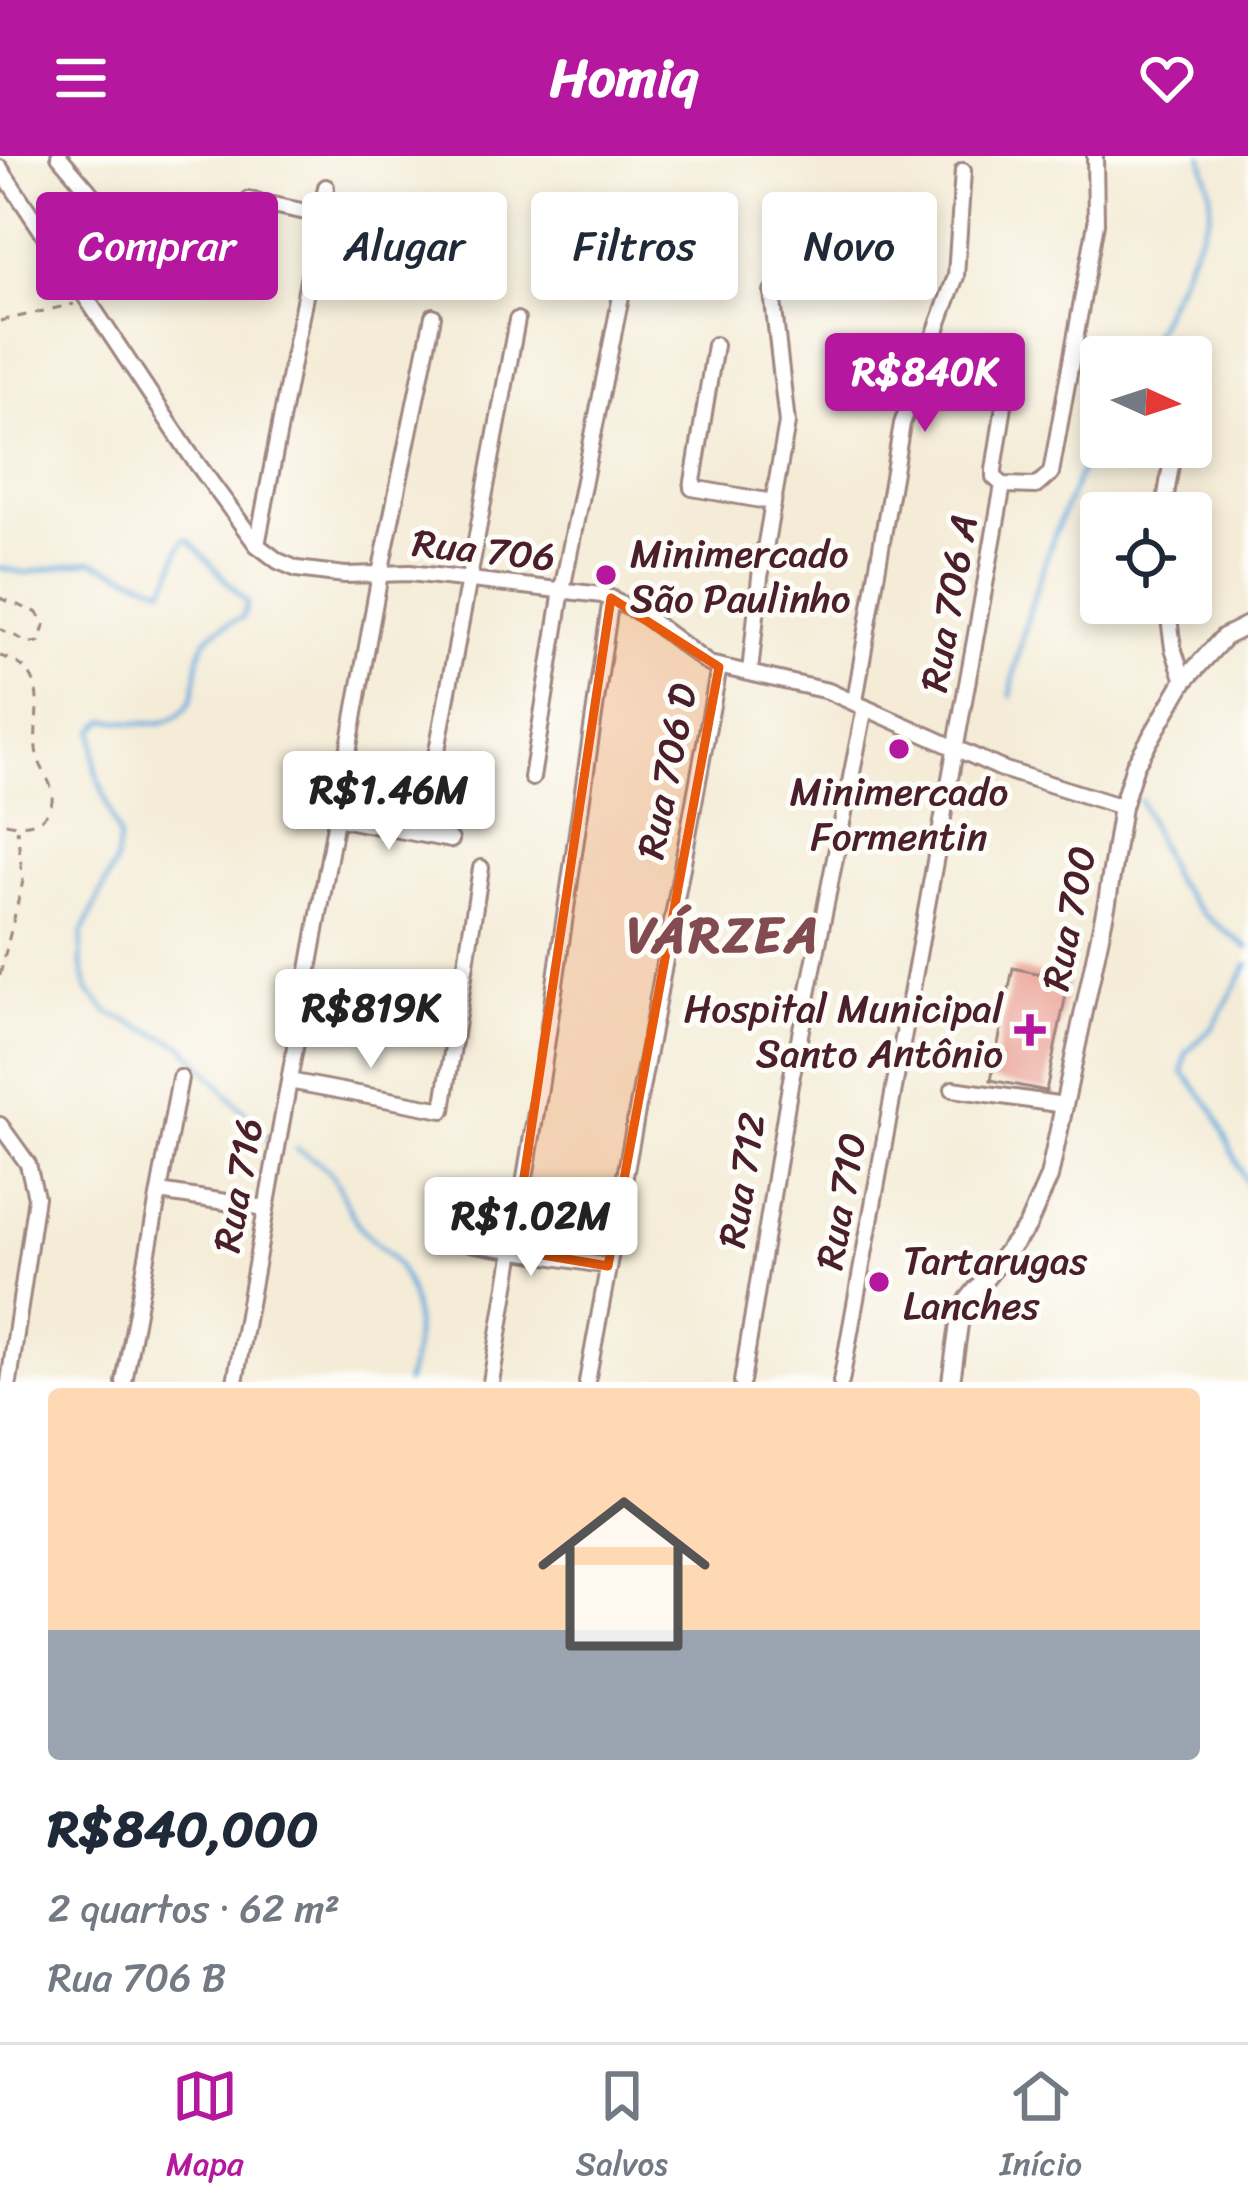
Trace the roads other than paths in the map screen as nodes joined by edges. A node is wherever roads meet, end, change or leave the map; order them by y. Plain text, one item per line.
1 (1095, 156) edge
2 (62, 158) edge
3 (0, 167) edge
4 (963, 171) dead end
5 (326, 187) dead end
6 (90, 192) edge
7 (325, 192) edge
8 (304, 300) edge
9 (620, 300) edge
10 (773, 300) edge
11 (433, 316) dead end
12 (517, 320) dead end
13 (715, 345) dead end
14 (1005, 399) dead end
15 (1003, 485) junction
16 (773, 502) junction
17 (257, 545) junction
18 (380, 574) junction
19 (468, 580) junction
20 (562, 590) junction
21 (611, 598) junction
22 (1170, 624) edge
23 (1248, 625) edge
24 (719, 667) junction
25 (750, 672) junction
26 (1184, 680) junction
27 (860, 704) junction
28 (956, 748) junction
29 (436, 756) dead end
30 (532, 778) dead end
31 (1122, 808) junction
32 (337, 818) junction
33 (451, 840) dead end
34 (481, 868) dead end
35 (180, 1078) dead end
36 (290, 1081) junction
37 (953, 1089) dead end
38 (1064, 1106) junction
39 (0, 1125) edge
40 (159, 1192) junction
41 (266, 1208) junction
42 (462, 1242) dead end
43 (513, 1250) junction
44 (608, 1266) junction
45 (10, 1382) edge
46 (124, 1382) edge
47 (235, 1382) edge
48 (490, 1382) edge
49 (587, 1382) edge
50 (742, 1382) edge
51 (841, 1382) edge
52 (951, 1382) edge

1 - 15 street, Rua 706 A
2 - 6 street
3 - 17 street, Rua 706
4 - 27 street, Rua 712
5 - 7 street
8 - 17 street
9 - 20 street
10 - 16 street
11 - 18 street, Rua 716
12 - 19 street
13 - 16 street
14 - 15 street
15 - 28 street, Rua 706 A
16 - 25 street
17 - 18 street, Rua 706
18 - 19 street, Rua 706
18 - 32 street, Rua 716
19 - 20 street, Rua 706
19 - 29 street
20 - 21 street, Rua 706
20 - 30 street
21 - 24 street, Rua 706
21 - 43 street
22 - 26 street
23 - 26 main road, Rua 700
24 - 25 street, Rua 706
24 - 44 street, Rua 706 D
25 - 27 street, Rua 706
26 - 31 main road, Rua 700
27 - 28 street, Rua 706
27 - 50 street, Rua 712
28 - 31 street, Rua 706
28 - 51 street, Rua 710
31 - 38 main road, Rua 700
32 - 33 street
32 - 36 street, Rua 716
34 - 36 street
35 - 40 street
36 - 41 street, Rua 716
37 - 38 street
38 - 52 main road, Rua 700
39 - 45 street
40 - 41 street
40 - 46 street
41 - 47 street, Rua 716
42 - 43 street
43 - 44 street
43 - 48 street
44 - 49 street, Rua 706 D

